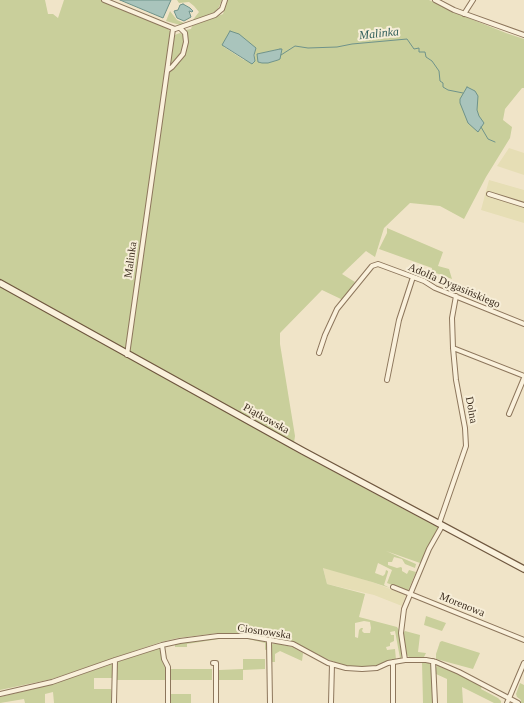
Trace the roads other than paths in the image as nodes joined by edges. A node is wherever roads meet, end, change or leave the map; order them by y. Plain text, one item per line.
1 (104, 0) edge
2 (225, 0) edge
3 (435, 0) edge
4 (473, 0) edge
5 (464, 14) junction
6 (180, 28) junction
7 (173, 29) junction
8 (524, 35) edge
9 (168, 70) junction
10 (489, 194) dead end
11 (524, 205) edge
12 (413, 277) junction
13 (0, 283) edge
14 (456, 296) junction
15 (524, 324) edge
16 (453, 348) junction
17 (319, 353) dead end
18 (127, 354) junction
19 (524, 377) edge
20 (387, 380) dead end
21 (509, 414) dead end
22 (440, 525) junction
23 (524, 569) edge
24 (393, 588) dead end
25 (410, 594) junction
26 (269, 640) junction
27 (524, 640) edge
28 (162, 645) junction
29 (115, 660) junction
30 (404, 660) junction
31 (433, 661) junction
32 (213, 662) dead end
33 (393, 662) junction
34 (524, 663) edge
35 (332, 664) junction
36 (0, 694) edge
37 (509, 698) junction
38 (114, 703) edge
39 (168, 703) edge
40 (216, 703) edge
41 (270, 703) edge
42 (332, 703) edge
43 (393, 703) edge
44 (435, 703) edge
45 (507, 703) edge
46 (518, 703) edge

1 - 7 street
2 - 6 street
3 - 5 street
4 - 5 street
5 - 8 street
6 - 7 street
6 - 9 street
7 - 9 street, Malinka
9 - 18 street, Malinka
10 - 11 street
12 - 14 street, Adolfa Dygasińskiego
12 - 17 street, Adolfa Dygasińskiego
12 - 20 street
13 - 18 main road, Piątkowska
14 - 15 street, Adolfa Dygasińskiego
14 - 16 street, Dolna
16 - 19 street
16 - 22 street, Dolna
18 - 22 main road, Piątkowska
19 - 21 street
22 - 23 main road, Piątkowska
22 - 25 street, Dolna
24 - 25 street, Morenowa
25 - 27 street, Morenowa
25 - 30 street, Dolna
26 - 28 street, Ciosnowska
26 - 35 street, Ciosnowska
26 - 41 street
28 - 29 street, Ciosnowska
28 - 39 street
29 - 36 street, Ciosnowska
29 - 38 street
30 - 31 street, Ciosnowska
30 - 33 street, Ciosnowska
31 - 37 street, Ciosnowska
31 - 44 street
32 - 40 street
33 - 35 street, Ciosnowska
33 - 43 street
34 - 37 street
35 - 42 street
37 - 45 street
37 - 46 street, Ciosnowska

